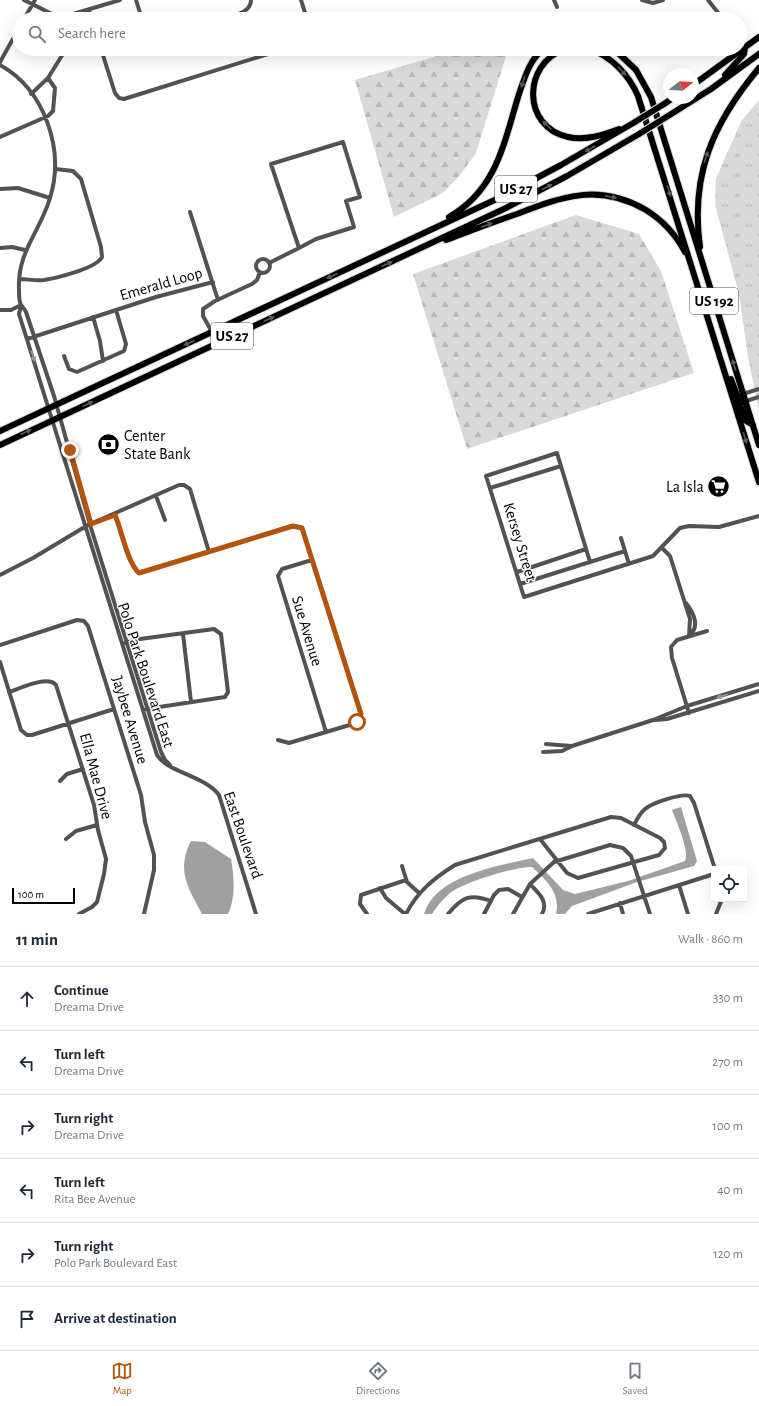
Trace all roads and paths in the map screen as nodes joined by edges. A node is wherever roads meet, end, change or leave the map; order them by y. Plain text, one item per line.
1 (24, 0) edge
2 (120, 0) edge
3 (136, 0) edge
4 (251, 0) edge
5 (301, 0) edge
6 (554, 0) edge
7 (642, 0) edge
8 (663, 0) edge
9 (708, 0) edge
10 (34, 2) edge
11 (557, 7) dead end
12 (89, 10) joint
13 (28, 12) edge
14 (49, 12) edge
15 (83, 12) edge
16 (140, 12) edge
17 (240, 12) edge
18 (305, 12) edge
19 (717, 12) edge
20 (759, 37) edge
21 (12, 41) edge
22 (747, 46) edge
23 (759, 54) edge
24 (62, 56) edge
25 (103, 56) edge
26 (261, 56) edge
27 (536, 56) edge
28 (553, 56) edge
29 (605, 56) edge
30 (621, 56) edge
31 (733, 56) edge
32 (743, 56) edge
33 (0, 62) edge
34 (0, 65) edge
35 (759, 68) edge
36 (48, 78) junction
37 (699, 81) edge
38 (711, 89) junction
39 (31, 94) junction
40 (664, 104) edge
41 (46, 117) junction
42 (635, 122) junction
43 (0, 137) edge
44 (56, 169) junction
45 (0, 189) edge
46 (50, 198) junction
47 (190, 212) dead end
48 (392, 247) junction
49 (0, 248) edge
50 (299, 248) junction
51 (25, 250) junction
52 (411, 252) junction
53 (269, 263) junction
54 (703, 265) junction
55 (260, 272) junction
56 (19, 279) junction
57 (213, 282) junction
58 (698, 285) junction
59 (218, 300) junction
60 (21, 305) junction
61 (0, 310) edge
62 (12, 310) junction
63 (116, 310) junction
64 (19, 314) junction
65 (93, 317) junction
66 (212, 332) junction
67 (34, 337) junction
68 (27, 339) junction
69 (64, 356) dead end
70 (103, 361) junction
71 (45, 369) junction
72 (38, 372) junction
73 (726, 374) junction
74 (759, 389) edge
75 (743, 394) junction
76 (759, 397) edge
77 (733, 398) junction
78 (746, 401) junction
79 (56, 405) junction
80 (49, 408) junction
81 (60, 417) junction
82 (53, 420) junction
83 (753, 425) junction
84 (0, 431) edge
85 (0, 445) edge
86 (759, 445) edge
87 (561, 466) junction
88 (759, 482) edge
89 (490, 488) junction
90 (156, 496) junction
91 (115, 515) junction
92 (759, 516) edge
93 (165, 520) dead end
94 (88, 526) junction
95 (621, 538) dead end
96 (662, 548) junction
97 (586, 549) junction
98 (625, 551) junction
99 (209, 552) junction
100 (312, 560) junction
101 (590, 562) junction
102 (629, 564) junction
103 (517, 572) junction
104 (0, 575) edge
105 (520, 584) junction
106 (707, 631) dead end
107 (183, 634) junction
108 (689, 636) junction
109 (125, 643) junction
110 (0, 645) edge
111 (0, 662) edge
112 (759, 684) edge
113 (742, 689) junction
114 (759, 691) edge
115 (9, 692) junction
116 (744, 696) junction
117 (191, 702) junction
118 (687, 706) junction
119 (114, 709) junction
120 (145, 710) junction
121 (689, 713) junction
122 (653, 720) junction
123 (69, 724) junction
124 (326, 732) junction
125 (278, 740) dead end
126 (546, 744) dead end
127 (572, 746) junction
128 (543, 752) dead end
129 (170, 765) joint
130 (82, 769) junction
131 (60, 781) dead end
132 (97, 825) junction
133 (634, 825) junction
134 (66, 839) dead end
135 (540, 839) junction
136 (556, 860) junction
137 (634, 863) junction
138 (402, 866) dead end
139 (714, 866) edge
140 (711, 875) edge
141 (406, 880) junction
142 (530, 884) junction
143 (679, 885) junction
144 (380, 888) junction
145 (419, 893) junction
146 (644, 896) junction
147 (522, 897) junction
148 (491, 901) junction
149 (721, 902) edge
150 (620, 903) junction
151 (79, 914) edge
152 (144, 914) edge
153 (256, 914) edge
154 (367, 914) edge
155 (406, 914) edge
156 (448, 914) edge
157 (484, 914) edge
158 (513, 914) edge
159 (542, 914) edge
160 (588, 914) edge
161 (623, 914) edge
162 (650, 914) edge
163 (688, 914) edge
164 (716, 914) edge

1 - 10 street
2 - 12 street
3 - 16 street
4 - 17 street
5 - 18 street
6 - 11 street
7 - 8 street
9 - 19 street
10 - 13 street
10 - 14 street
12 - 15 street
20 - 22 highway
21 - 33 street
23 - 38 highway, US 27
24 - 36 street
25 - 26 street
27 -> 48 highway
42 -> 28 highway
29 -> 58 highway
30 - 54 highway
31 - 37 highway
32 - 38 highway
34 - 39 street
54 -> 35 highway
36 - 39 street
36 - 41 street
52 -> 38 highway, US 27, bridge
39 - 41 street
40 - 42 highway, US 27, bridge
41 - 43 street
41 - 44 street
42 -> 48 highway, US 27
44 - 46 street
44 - 56 street
45 - 46 street
46 - 51 street
47 - 57 street
48 -> 66 highway, US 27
49 - 51 street
50 - 50 street
50 - 53 street
51 - 56 street
52 -> 58 highway
81 -> 52 highway, US 27
53 - 55 street
53 - 55 street
75 -> 54 highway, US 192
55 - 59 street
56 - 60 street
57 - 59 street
57 - 63 street, Emerald Loop
58 - 73 highway, US 192
59 - 66 street
60 - 62 street
60 - 64 street
60 - 67 street, Polo Park Boulevard East
61 - 62 street
62 - 64 street
63 - 65 street, Emerald Loop
63 - 70 street, Emerald Loop
64 - 68 street, Polo Park Boulevard East
65 - 67 street, Emerald Loop
65 - 70 street
66 -> 79 highway, US 27
67 - 68 street, Emerald Loop
67 - 71 street, Polo Park Boulevard East
68 -> 72 street, Polo Park Boulevard East
69 - 70 street, Emerald Loop
71 - 72 street
71 - 79 street, Polo Park Boulevard East
72 - 80 street, Polo Park Boulevard East
73 - 77 highway, US 192
73 - 78 highway
74 - 75 street
75 - 78 highway, US 192
76 - 78 street
77 - 83 highway
77 -> 88 highway, US 192
78 - 83 highway, US 192
79 - 80 highway, US 27
79 - 81 street, Polo Park Boulevard East
80 - 82 street, Polo Park Boulevard East
80 - 84 highway, US 27
81 - 82 highway, US 27
81 - 94 street, Polo Park Boulevard East
85 -> 82 highway, US 27
82 - 94 street, Polo Park Boulevard East
83 - 86 highway, US 192
87 - 89 street
87 - 89 street, Kersey Street
87 - 97 street, Kersey Street
89 - 103 street, Kersey Street
90 - 91 street
90 - 93 street
90 - 99 street
91 - 94 street
91 - 99 street
92 - 96 street, Kersey Street
94 - 104 street
94 - 109 street, Polo Park Boulevard East
95 - 98 street
96 - 102 street, Kersey Street
96 - 108 street
97 - 101 street, Kersey Street
97 - 103 street
98 - 101 street
98 - 102 street
99 - 100 street
100 - 124 street, Sue Avenue
100 - 124 street
101 - 105 street
102 - 105 street, Kersey Street
103 - 105 street, Kersey Street
106 - 108 street
107 - 109 street
107 - 117 street
107 - 117 street
108 - 118 street
109 - 120 street, Polo Park Boulevard East
110 - 119 street, Jaybee Avenue
111 - 115 street
112 - 113 street
113 - 116 street
113 -> 118 street
114 - 116 street
115 - 123 street
115 - 123 street, Ella Mae Drive
116 - 121 street
117 - 120 street
118 - 121 street
118 - 122 street
119 - 123 street
119 - 152 street, Jaybee Avenue
120 - 129 street, Polo Park Boulevard East
121 - 122 street
122 - 127 street
123 - 130 street, Ella Mae Drive
124 - 125 street
126 - 127 street
127 - 128 street
129 - 153 street, East Boulevard
130 - 131 street
130 - 132 street, Ella Mae Drive
132 - 134 street
132 - 151 street, Ella Mae Drive
133 - 135 street
133 - 137 street
133 - 139 street
135 - 136 street
135 - 145 street
136 - 137 street
136 - 137 street
136 - 142 street
137 - 146 street
138 - 141 street
140 - 143 street
141 - 144 street
141 - 145 street
142 - 147 street
142 - 159 street
143 - 146 street
143 - 163 street
144 - 154 street
144 - 155 street
145 - 155 street
146 - 150 street
146 - 162 street
147 - 148 street
147 - 158 street
148 - 156 street
148 - 157 street
149 - 164 street
150 - 160 street
150 - 161 street

